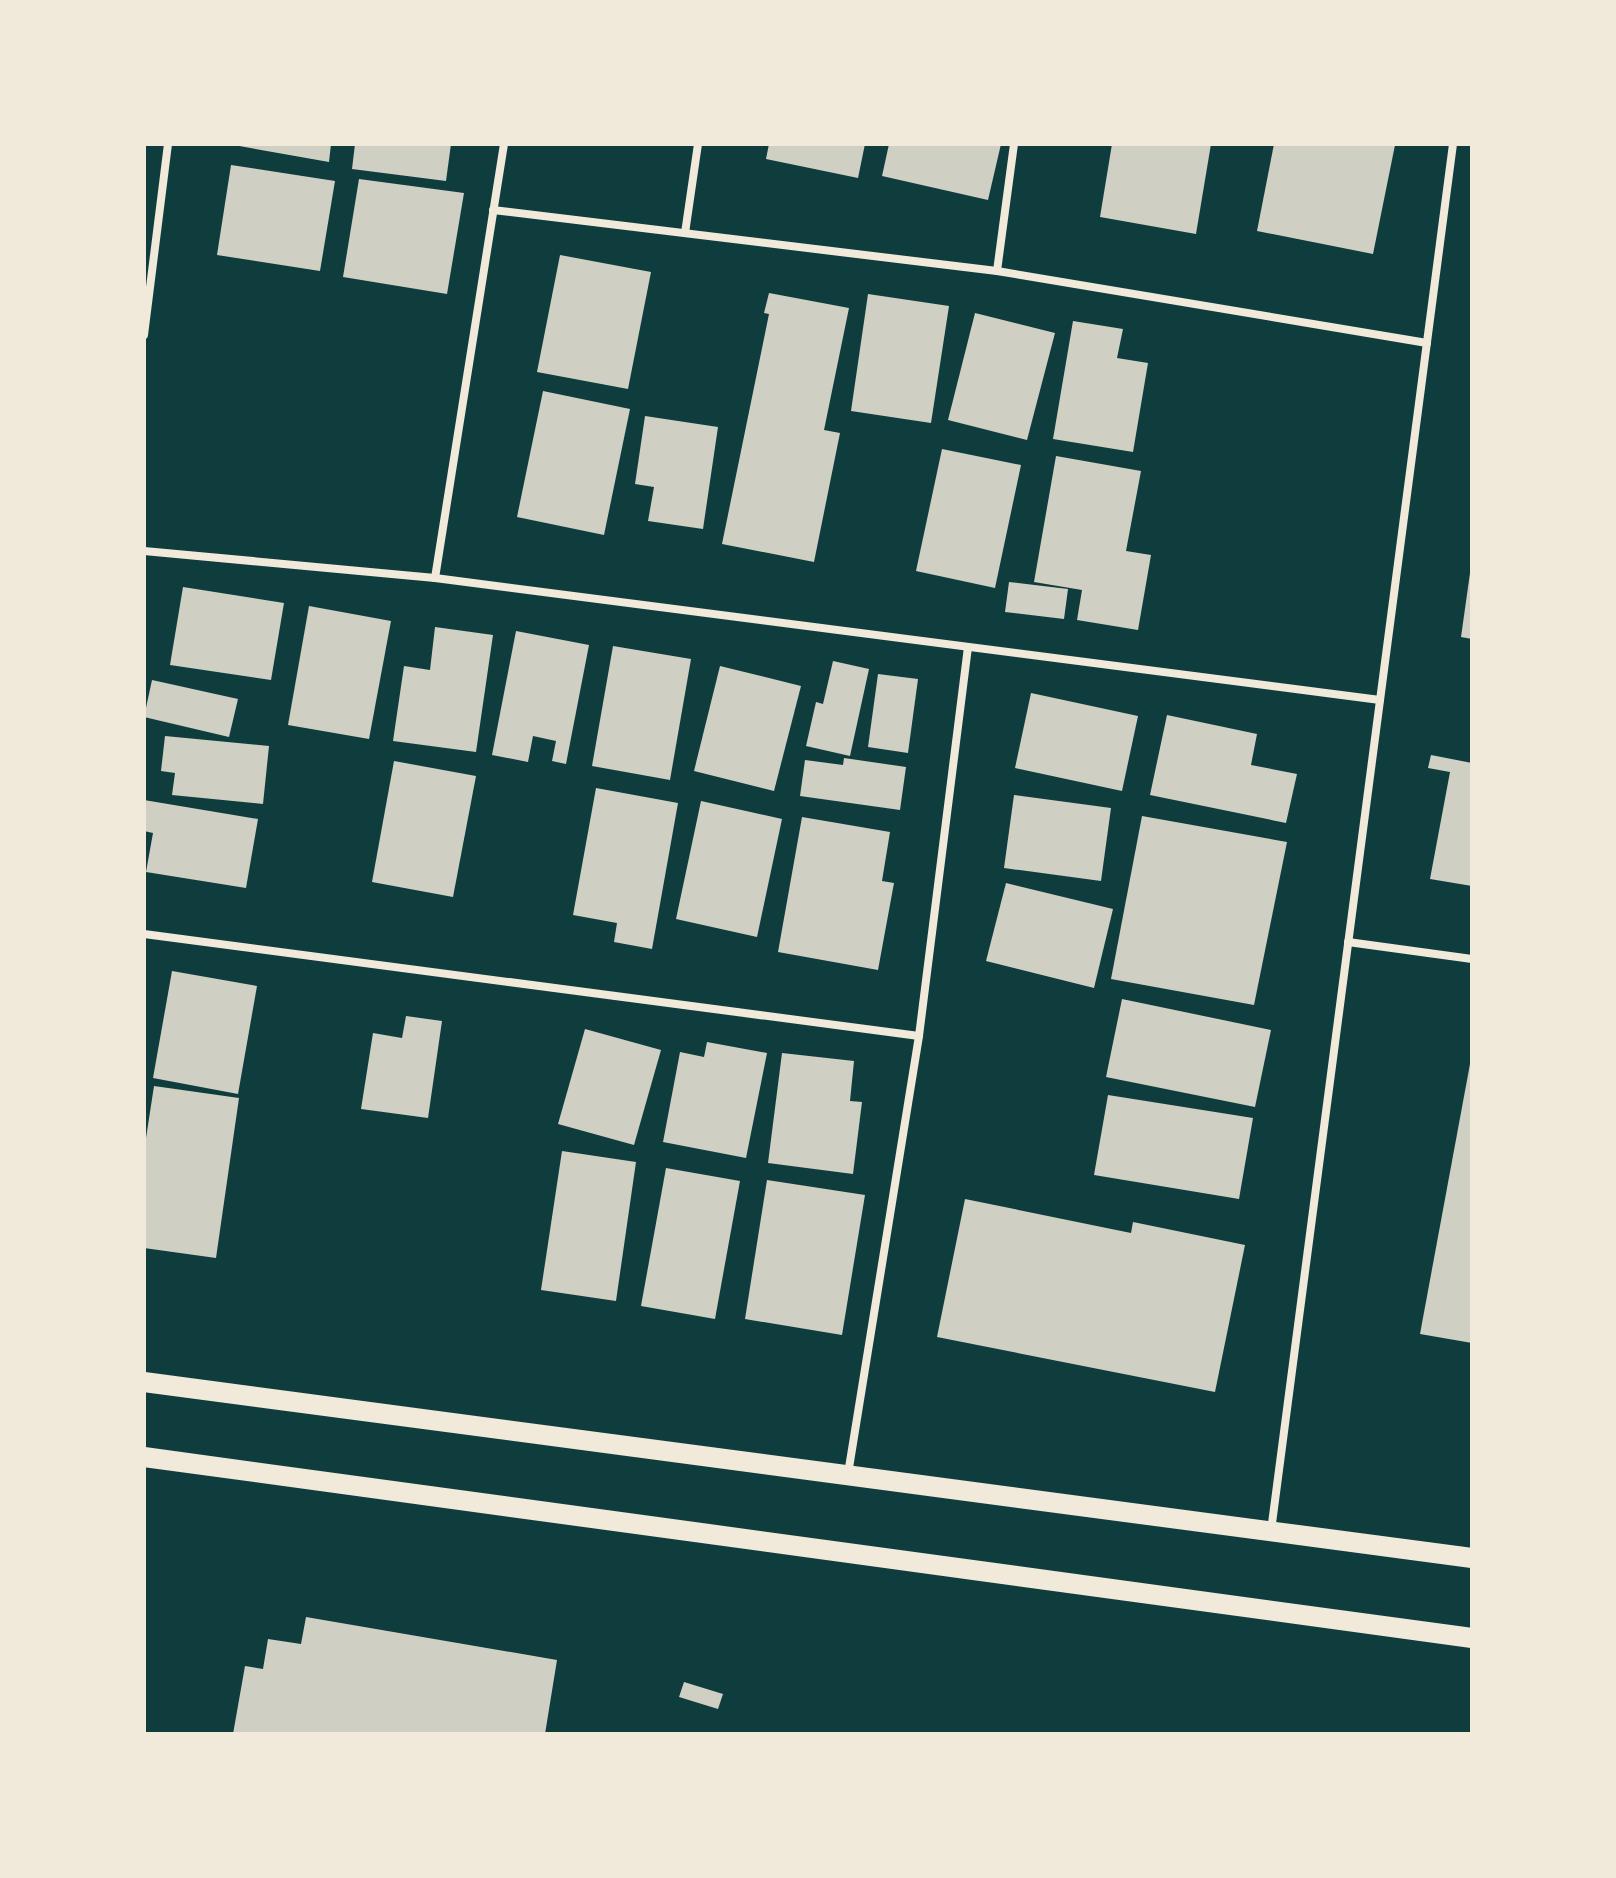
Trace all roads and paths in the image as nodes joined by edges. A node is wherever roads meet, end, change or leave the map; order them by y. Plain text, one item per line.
1 (168, 144) edge
2 (504, 144) edge
3 (698, 144) edge
4 (1014, 144) edge
5 (1453, 144) edge
6 (493, 210) junction
7 (685, 233) junction
8 (997, 271) junction
9 (144, 335) edge
10 (1427, 343) junction
11 (144, 551) edge
12 (435, 578) junction
13 (968, 647) junction
14 (1380, 700) junction
15 (144, 934) edge
16 (1348, 942) junction
17 (1472, 959) edge
18 (919, 1036) junction
19 (144, 1382) edge
20 (144, 1457) edge
21 (848, 1475) junction
22 (1271, 1532) junction
23 (1472, 1558) edge
24 (1472, 1638) edge

1 - 9 street
2 - 6 street
3 - 7 street
4 - 8 street
5 - 10 street
6 - 7 street
6 - 12 street
7 - 8 street
8 - 10 street
10 - 14 street
11 - 12 street
12 - 13 street
13 - 14 street
13 - 18 street
14 - 16 street
15 - 18 street
16 - 17 street
16 - 22 street
18 - 21 street
19 - 21 main road
20 - 24 main road
21 - 22 main road
22 - 23 main road

